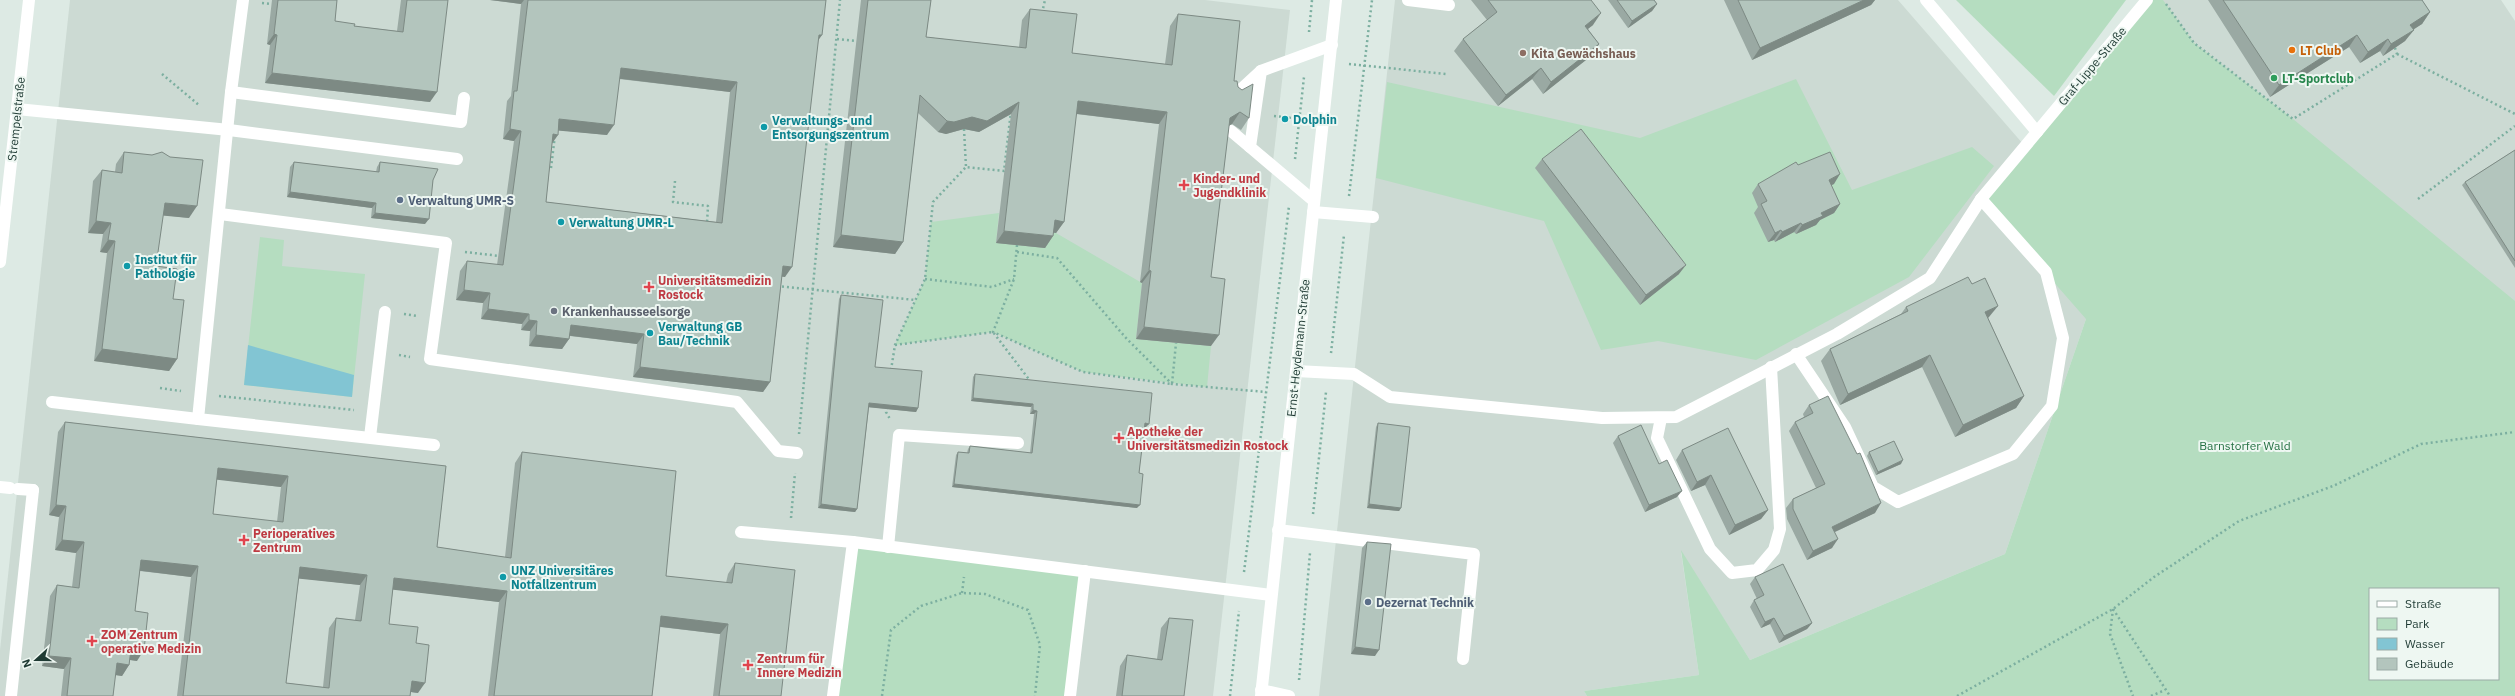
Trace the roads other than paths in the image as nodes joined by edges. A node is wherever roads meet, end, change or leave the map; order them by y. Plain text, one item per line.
1 (29, 0) edge
2 (243, 0) edge
3 (1336, 0) edge
4 (1408, 0) edge
5 (1926, 0) edge
6 (2147, 0) edge
7 (1449, 6) dead end
8 (1332, 46) junction
9 (1261, 71) junction
10 (231, 92) junction
11 (1236, 94) edge
12 (464, 98) dead end
13 (17, 109) junction
14 (229, 130) junction
15 (1231, 131) edge
16 (2037, 132) junction
17 (1250, 147) junction
18 (457, 159) dead end
19 (1981, 199) junction
20 (1314, 206) junction
21 (220, 214) junction
22 (1373, 217) dead end
23 (0, 262) edge
24 (385, 312) road end
25 (1796, 354) junction
26 (1771, 367) junction
27 (1296, 371) junction
28 (52, 402) dead end
29 (1661, 418) junction
30 (198, 419) junction
31 (370, 437) junction
32 (1018, 443) dead end
33 (434, 444) dead end
34 (797, 453) road end
35 (9, 488) edge
36 (1278, 530) junction
37 (741, 532) dead end
38 (853, 542) junction
39 (888, 547) junction
40 (1086, 571) junction
41 (1271, 595) junction
42 (1463, 659) dead end
43 (1294, 692) edge
44 (1261, 693) edge
45 (11, 696) edge
46 (834, 696) edge
47 (1070, 696) edge

1 - 13 street, Strempelstraße
2 - 10 street
3 - 8 street, Ernst-Heydemann-Straße
4 - 7 street
5 - 16 street
6 - 16 street, Graf-Lippe-Straße
8 - 9 street
8 - 20 street, Ernst-Heydemann-Straße
9 - 11 street
9 - 17 street
10 - 12 street
10 - 14 street
13 - 14 street
13 - 23 street, Strempelstraße
14 - 18 street
14 - 21 street
15 - 17 street
16 - 19 street, Graf-Lippe-Straße
17 - 20 street
19 - 25 street, Graf-Lippe-Straße
19 - 25 street
20 - 22 street
20 - 27 street, Ernst-Heydemann-Straße
21 - 30 street
21 - 34 street
24 - 31 street
25 - 26 street, Graf-Lippe-Straße
26 - 29 street, Graf-Lippe-Straße
26 - 29 street
27 - 29 street, Graf-Lippe-Straße
27 - 36 street, Ernst-Heydemann-Straße
28 - 30 street
30 - 31 street
31 - 33 street
32 - 39 street
35 - 45 street
36 - 41 street, Ernst-Heydemann-Straße
36 - 42 street
37 - 38 street
38 - 39 street
38 - 46 street
39 - 40 street
40 - 41 street
40 - 47 street
41 - 44 street, Ernst-Heydemann-Straße
43 - 44 street

